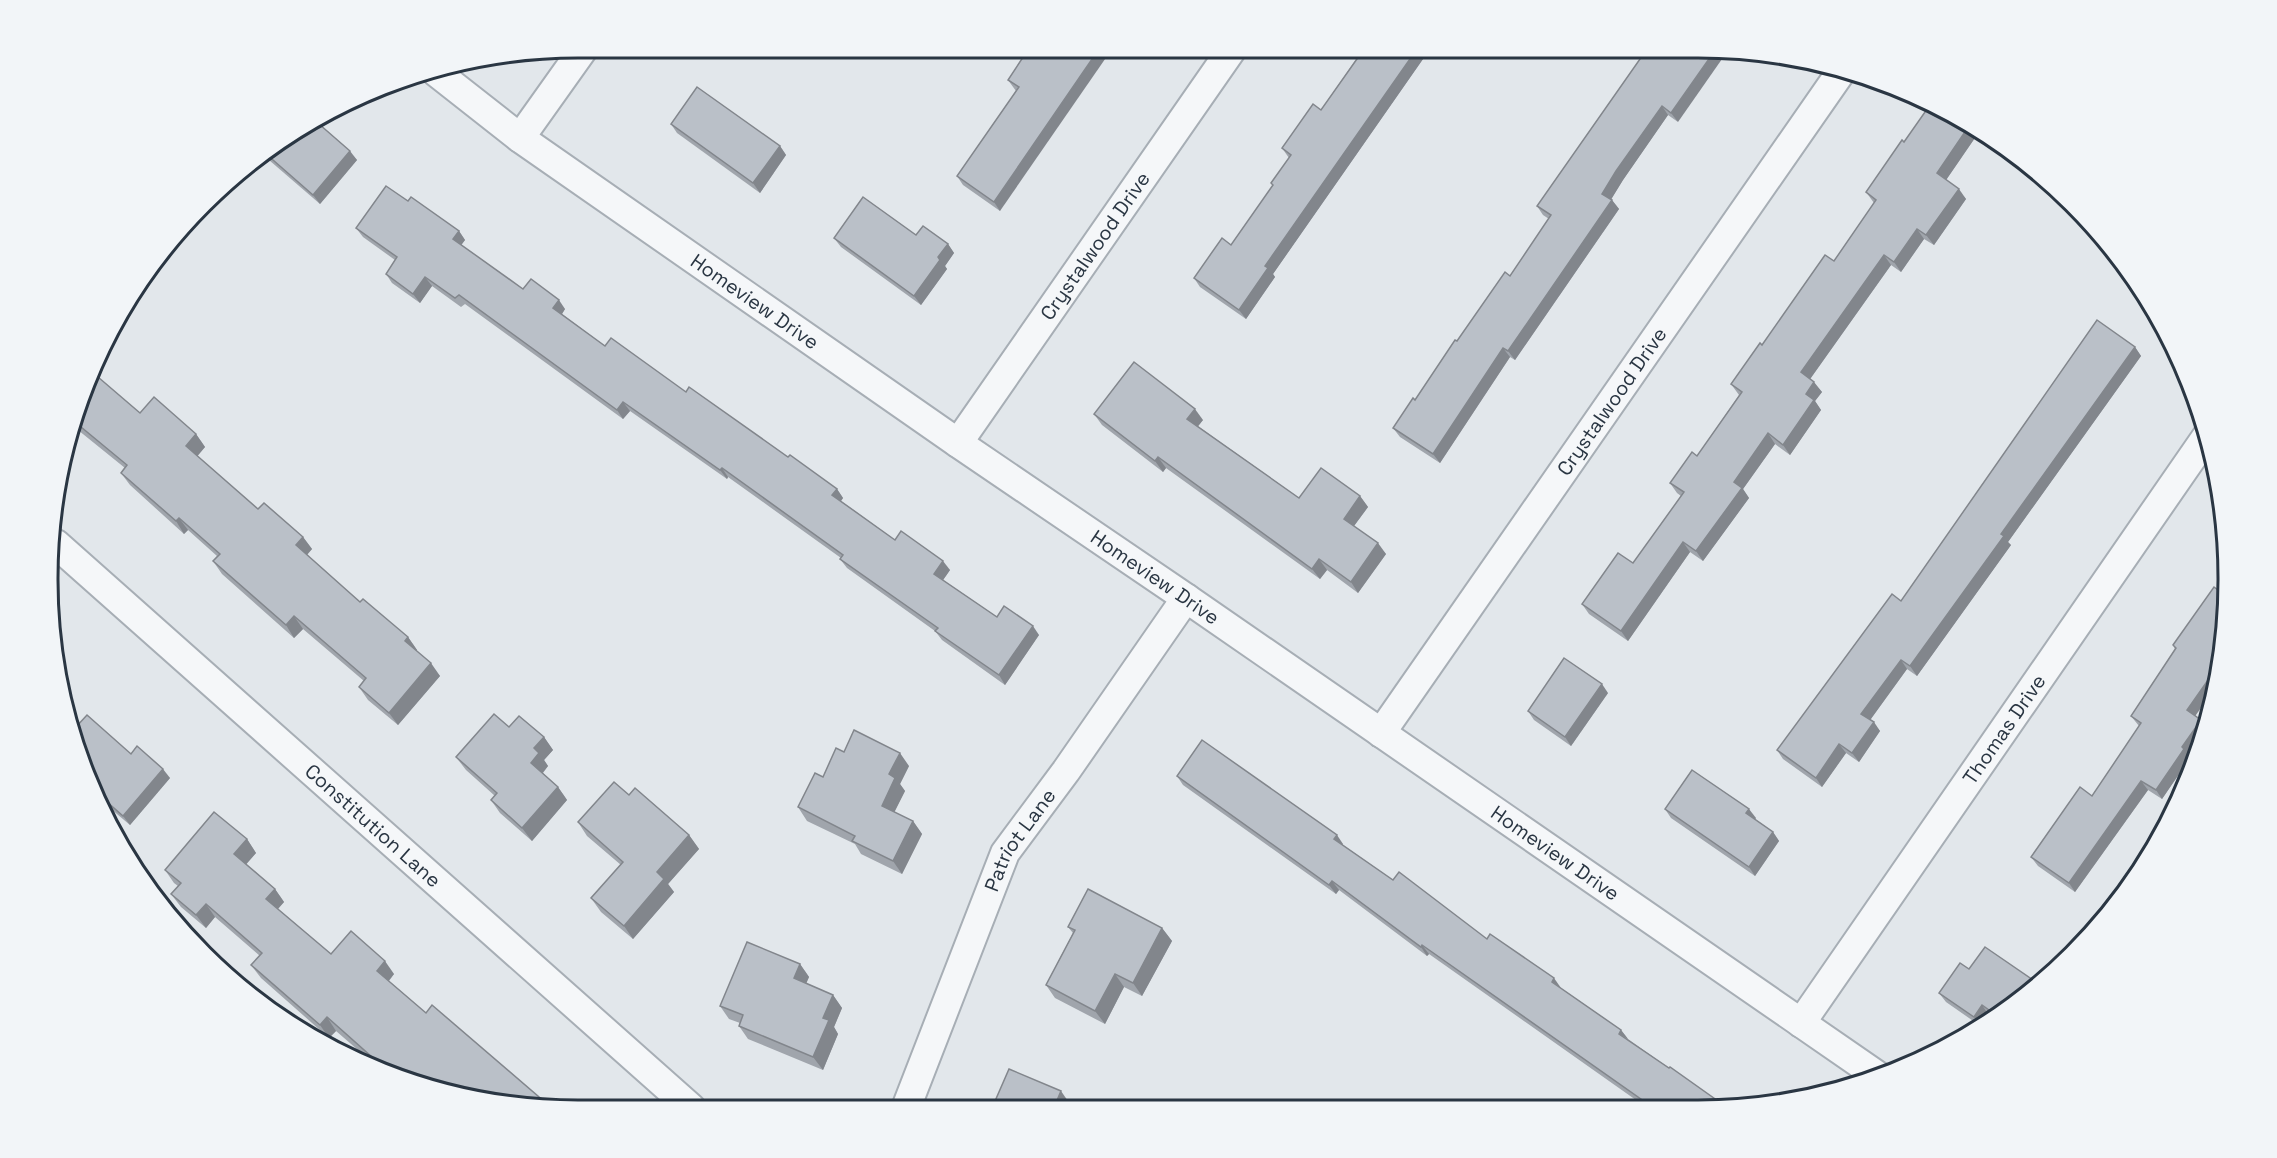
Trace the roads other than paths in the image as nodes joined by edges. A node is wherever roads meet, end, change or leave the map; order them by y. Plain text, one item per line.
1 (577, 58) edge
2 (1226, 58) edge
3 (442, 77) edge
4 (1837, 77) edge
5 (520, 138) junction
6 (958, 443) junction
7 (2201, 445) edge
8 (60, 547) edge
9 (1186, 598) junction
10 (1381, 733) junction
11 (1801, 1023) junction
12 (1870, 1070) edge
13 (682, 1100) edge
14 (909, 1100) edge

1 - 5 street
2 - 6 street, Crystalwood Drive
3 - 5 street, Homeview Drive
4 - 10 street, Crystalwood Drive
5 - 6 street, Homeview Drive
6 - 9 street, Homeview Drive
7 - 11 street, Thomas Drive
8 - 13 street, Constitution Lane
9 - 10 street, Homeview Drive
9 - 14 street, Patriot Lane
10 - 11 street, Homeview Drive
11 - 12 street, Homeview Drive

